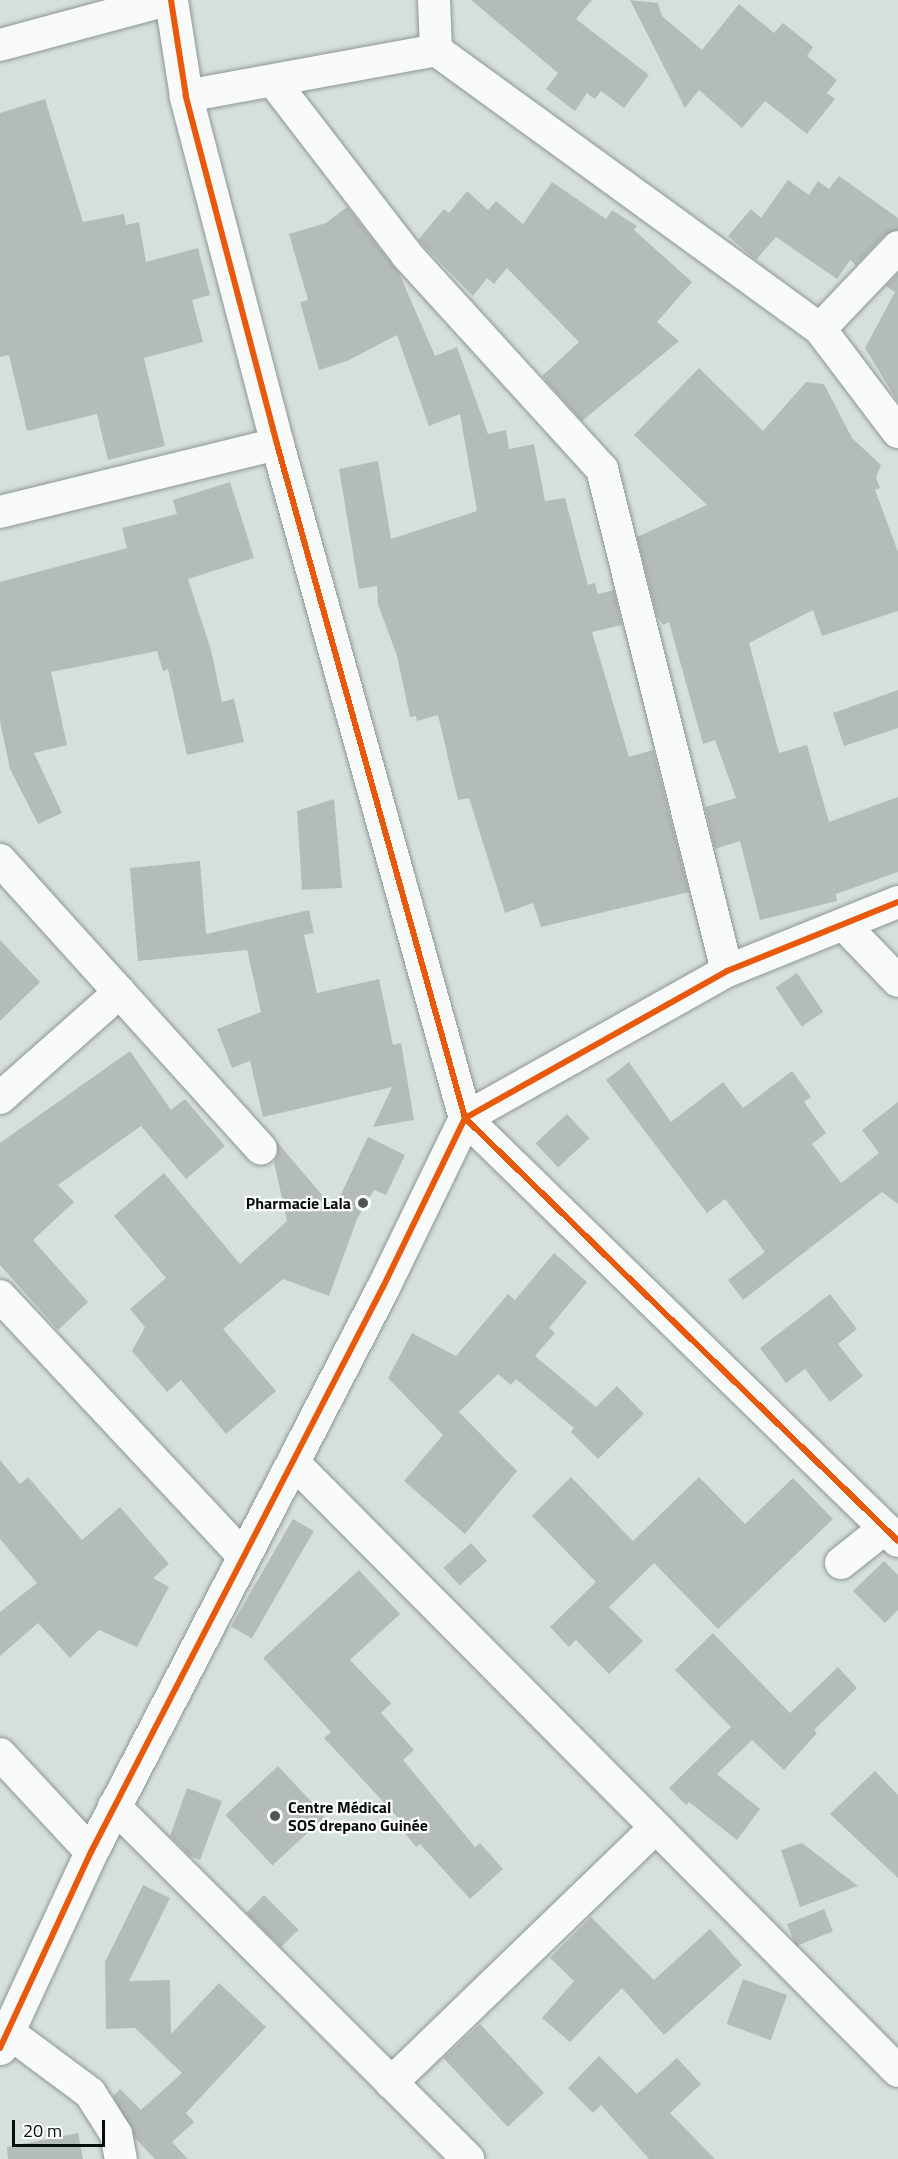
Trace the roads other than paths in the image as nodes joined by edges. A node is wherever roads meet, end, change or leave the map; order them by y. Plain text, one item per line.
1 (169, 0) edge
2 (434, 0) edge
3 (0, 45) edge
4 (436, 50) junction
5 (274, 82) junction
6 (186, 96) junction
7 (898, 247) edge
8 (820, 329) junction
9 (898, 432) edge
10 (277, 444) junction
11 (0, 512) edge
12 (0, 860) edge
13 (898, 902) edge
14 (845, 926) junction
15 (727, 970) junction
16 (898, 981) edge
17 (120, 992) junction
18 (0, 1098) edge
19 (465, 1118) junction
20 (261, 1149) dead end
21 (0, 1296) edge
22 (293, 1462) junction
23 (891, 1535) edge
24 (244, 1557) junction
25 (841, 1563) dead end
26 (0, 1754) edge
27 (114, 1806) junction
28 (655, 1828) junction
29 (91, 1852) junction
30 (4, 2040) edge
31 (898, 2071) edge
32 (391, 2083) junction
33 (121, 2159) edge
34 (468, 2159) edge

1 - 3 street
1 - 6 street
2 - 4 street
4 - 5 street
4 - 8 street
5 - 6 street
5 - 15 street
6 - 10 street
7 - 8 street
8 - 9 street
10 - 11 street
10 - 19 street
12 - 17 street
13 - 14 street
14 - 15 street
14 - 16 street
15 - 19 street
17 - 18 street
17 - 20 street
19 - 22 street
19 - 23 street
21 - 24 street
22 - 24 street
22 - 28 street
23 - 25 street
24 - 27 street
26 - 29 street
27 - 29 street
27 - 32 street
28 - 31 street
28 - 32 street
29 - 30 street
30 - 33 street
32 - 34 street

